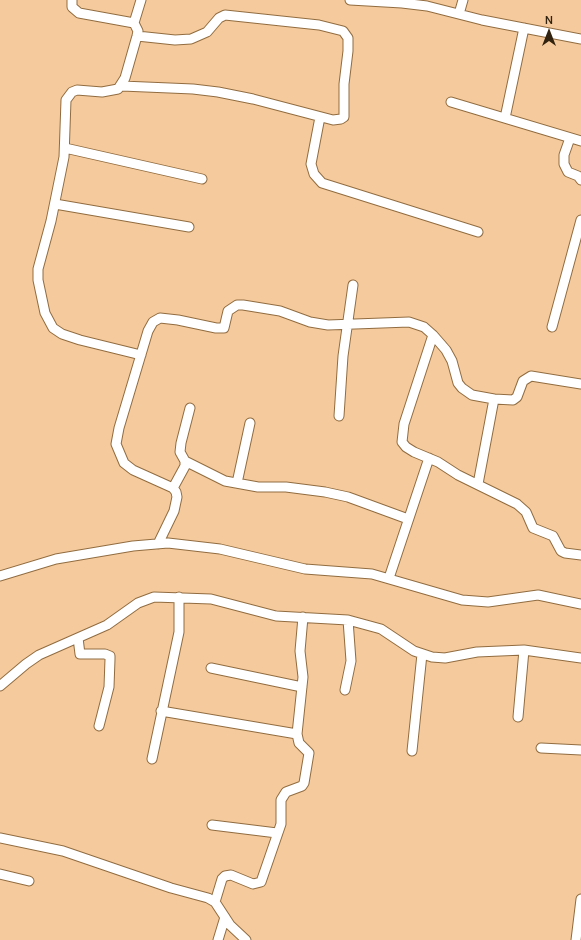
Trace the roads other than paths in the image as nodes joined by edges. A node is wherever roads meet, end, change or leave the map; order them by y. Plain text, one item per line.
1 (72, 0) edge
2 (141, 0) edge
3 (350, 0) edge
4 (463, 0) edge
5 (459, 14) junction
6 (134, 23) junction
7 (524, 28) junction
8 (137, 36) junction
9 (581, 39) edge
10 (122, 86) junction
11 (451, 102) dead end
12 (320, 117) junction
13 (505, 118) junction
14 (570, 138) junction
15 (581, 141) edge
16 (65, 148) junction
17 (202, 179) dead end
18 (581, 180) edge
19 (55, 204) junction
20 (581, 220) edge
21 (189, 227) dead end
22 (478, 232) dead end
23 (353, 285) dead end
24 (347, 325) junction
25 (552, 327) dead end
26 (433, 335) junction
27 (141, 354) junction
28 (581, 384) edge
29 (494, 399) junction
30 (190, 408) dead end
31 (339, 416) dead end
32 (250, 423) dead end
33 (429, 458) junction
34 (185, 461) junction
35 (237, 483) junction
36 (478, 484) junction
37 (173, 488) junction
38 (408, 519) junction
39 (158, 544) junction
40 (581, 555) edge
41 (0, 576) edge
42 (389, 578) junction
43 (179, 597) junction
44 (581, 604) edge
45 (303, 617) junction
46 (348, 620) junction
47 (78, 638) junction
48 (524, 650) junction
49 (422, 654) junction
50 (581, 658) edge
51 (211, 668) dead end
52 (0, 686) edge
53 (302, 687) junction
54 (345, 690) dead end
55 (162, 711) junction
56 (518, 717) dead end
57 (98, 726) dead end
58 (297, 734) junction
59 (541, 748) dead end
60 (581, 750) edge
61 (412, 751) dead end
62 (152, 759) dead end
63 (212, 825) dead end
64 (277, 833) junction
65 (0, 838) edge
66 (0, 874) edge
67 (29, 881) dead end
68 (581, 899) edge
69 (215, 902) junction
70 (225, 917) junction
71 (218, 940) edge
72 (246, 940) edge
73 (576, 940) edge

1 - 6 street
2 - 6 street
3 - 5 street
4 - 5 street
5 - 7 street
6 - 8 street
7 - 9 street
7 - 13 street
8 - 10 street
8 - 12 street
10 - 12 street
10 - 16 street
11 - 13 street
12 - 22 street
13 - 14 street
14 - 15 street
14 - 18 street
16 - 17 street
16 - 19 street
19 - 21 street
19 - 27 street
20 - 25 street
23 - 24 street
24 - 26 street
24 - 27 street
24 - 31 street
26 - 29 street
26 - 33 street
27 - 37 street
28 - 29 street
29 - 36 street
30 - 34 street
32 - 35 street
33 - 36 street
33 - 38 street
34 - 35 street
34 - 37 street
35 - 38 street
36 - 40 street
37 - 39 street
38 - 42 street
39 - 41 street
39 - 42 street
42 - 44 street
43 - 45 street
43 - 47 street
43 - 55 street
45 - 46 street
45 - 53 street
46 - 49 street
46 - 54 street
47 - 52 street
47 - 57 street
48 - 49 street
48 - 50 street
48 - 56 street
49 - 61 street
51 - 53 street
53 - 58 street
55 - 58 street
55 - 62 street
58 - 64 street
59 - 60 street
63 - 64 street
64 - 69 street
65 - 69 street
66 - 67 street
68 - 73 street
69 - 70 street
70 - 71 street
70 - 72 street

